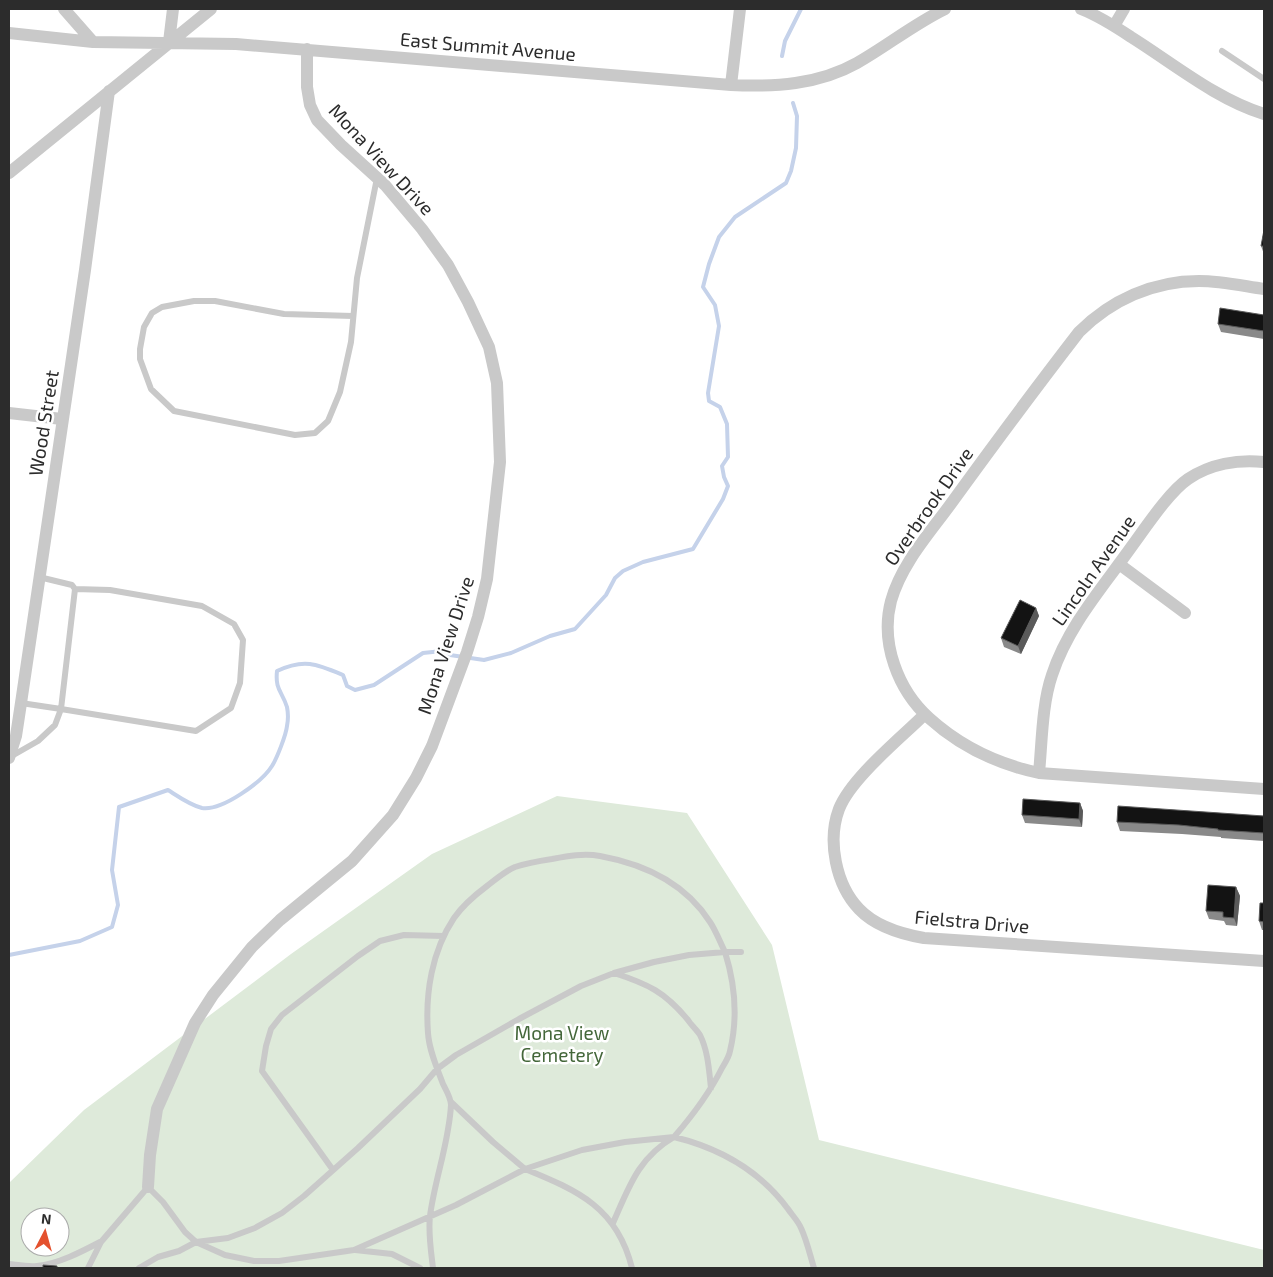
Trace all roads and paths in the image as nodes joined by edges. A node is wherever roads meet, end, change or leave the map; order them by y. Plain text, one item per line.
1 (64, 9) edge
2 (173, 9) edge
3 (211, 9) edge
4 (740, 9) edge
5 (945, 9) edge
6 (1081, 9) edge
7 (1124, 9) edge
8 (1114, 26) junction
9 (9, 33) edge
10 (93, 42) junction
11 (169, 42) junction
12 (307, 49) junction
13 (1222, 51) dead end
14 (1264, 79) edge
15 (731, 85) junction
16 (109, 91) junction
17 (1264, 114) edge
18 (9, 173) edge
19 (377, 176) junction
20 (1264, 289) edge
21 (354, 316) junction
22 (9, 413) edge
23 (62, 419) junction
24 (1264, 462) edge
25 (1119, 564) junction
26 (39, 577) junction
27 (75, 589) junction
28 (1185, 613) dead end
29 (21, 703) junction
30 (61, 709) junction
31 (926, 714) junction
32 (10, 757) edge
33 (1039, 773) junction
34 (1264, 789) edge
35 (444, 936) junction
36 (724, 952) junction
37 (741, 952) dead end
38 (1264, 961) edge
39 (614, 973) junction
40 (437, 1069) junction
41 (711, 1089) junction
42 (451, 1102) junction
43 (674, 1137) junction
44 (525, 1169) junction
45 (333, 1170) junction
46 (148, 1187) junction
47 (430, 1215) junction
48 (613, 1223) junction
49 (101, 1242) junction
50 (196, 1242) junction
51 (354, 1250) junction
52 (9, 1264) edge
53 (35, 1267) edge
54 (88, 1268) edge
55 (139, 1268) edge
56 (420, 1268) edge
57 (433, 1268) edge
58 (632, 1268) edge
59 (814, 1268) edge

1 - 10 street
2 - 11 street
3 - 11 street
4 - 15 street
5 - 15 street, East Summit Avenue
6 - 8 street
7 - 8 street
8 - 17 street
9 - 10 street, East Summit Avenue
10 - 11 street, East Summit Avenue
11 - 12 street, East Summit Avenue
11 - 16 street
12 - 15 street, East Summit Avenue
12 - 19 street, Mona View Drive
13 - 14 lane
16 - 18 street
16 - 23 street, Wood Street
19 - 21 lane
19 - 46 street, Mona View Drive
20 - 31 street, Overbrook Drive
21 - 21 lane
22 - 23 street
23 - 26 street, Wood Street
24 - 25 street, Lincoln Avenue
25 - 28 street
25 - 33 street, Lincoln Avenue
26 - 27 lane
26 - 29 street, Wood Street
27 - 30 lane
27 - 30 lane
29 - 30 lane
29 - 32 street, Wood Street
30 - 32 lane
31 - 33 street, Overbrook Drive
31 - 38 street, Fielstra Drive
33 - 34 street, Overbrook Drive
35 - 36 lane
35 - 40 lane
35 - 45 lane
36 - 37 lane
36 - 39 lane
36 - 41 lane
39 - 40 lane
39 - 41 lane
40 - 42 lane
40 - 45 lane
41 - 43 lane
42 - 44 lane
42 - 47 lane
43 - 44 lane
43 - 48 lane
43 - 59 lane
44 - 47 lane
44 - 48 lane
45 - 50 lane
46 - 49 lane
46 - 50 lane
47 - 51 lane
47 - 57 lane
48 - 58 lane
49 - 53 lane
49 - 54 lane
50 - 51 lane
50 - 55 lane
51 - 56 lane
52 - 53 lane

